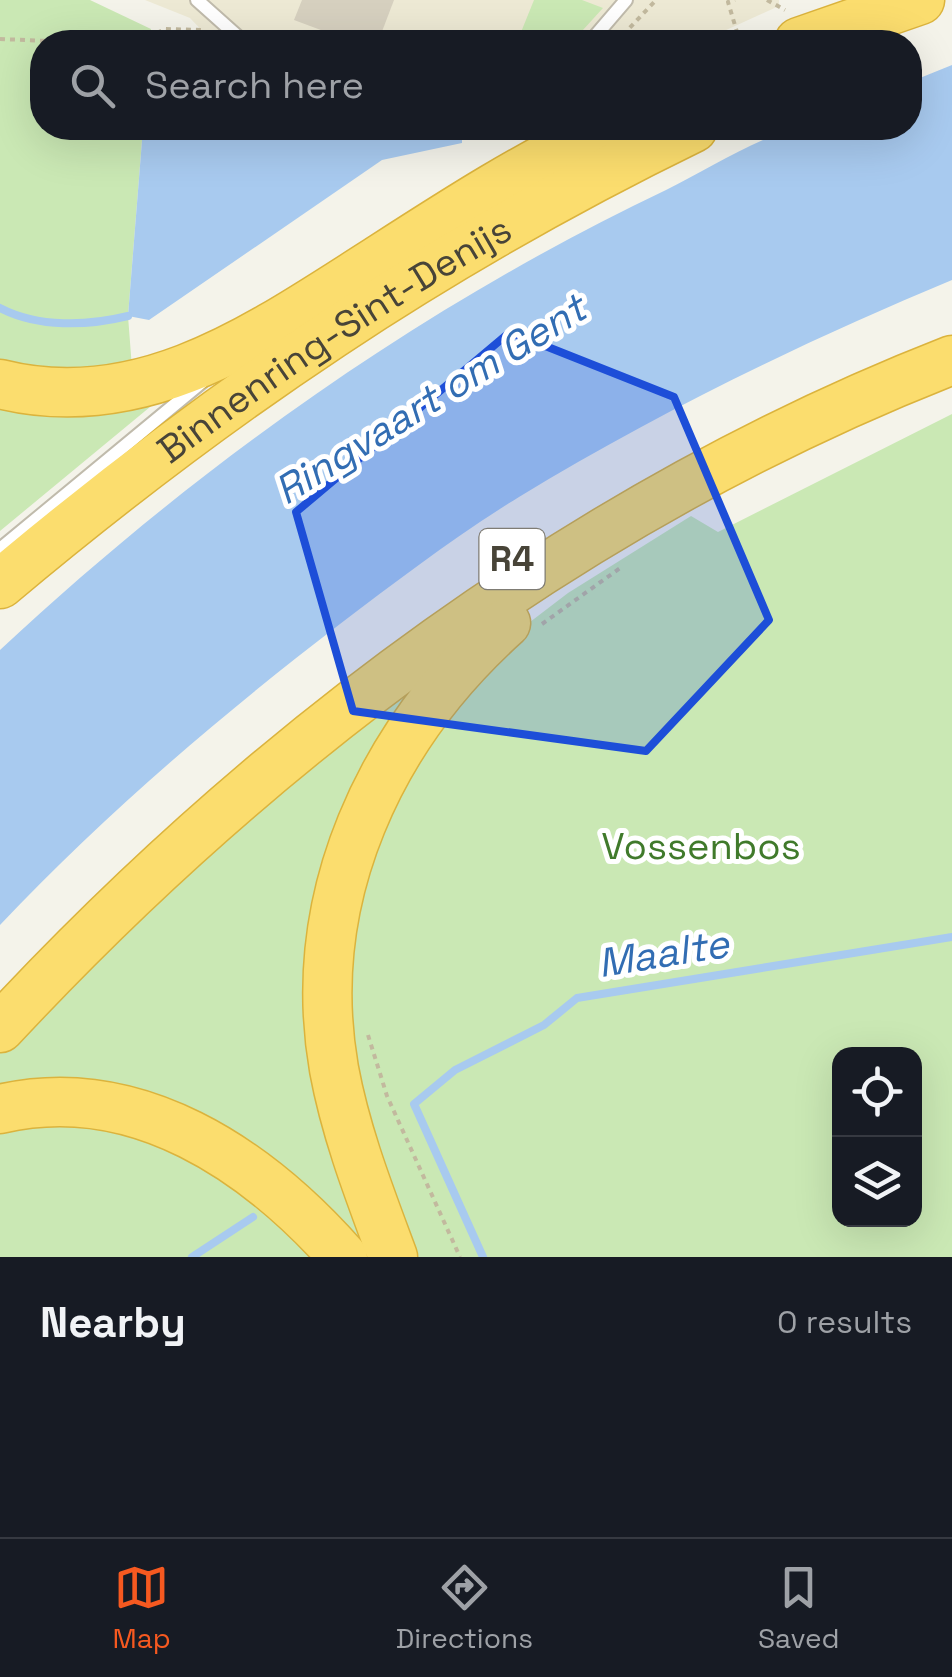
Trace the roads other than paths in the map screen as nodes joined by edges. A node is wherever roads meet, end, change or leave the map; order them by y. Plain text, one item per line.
1 (197, 0) edge
2 (626, 0) edge
3 (920, 0) edge
4 (952, 19) edge
5 (231, 30) edge
6 (600, 30) edge
7 (834, 30) edge
8 (921, 30) edge
9 (585, 140) edge
10 (670, 140) edge
11 (952, 328) edge
12 (259, 336) junction
13 (952, 360) edge
14 (0, 384) edge
15 (700, 479) junction
16 (0, 550) edge
17 (0, 584) edge
18 (0, 982) edge
19 (0, 1028) edge
20 (0, 1109) edge
21 (343, 1257) edge
22 (392, 1257) edge

1 - 5 lane
2 - 6 lane
3 - 7 highway
4 - 8 highway
9 - 12 highway
10 - 17 highway, Binnenring-Sint-Denijs
11 - 18 highway, R4
12 - 14 highway
12 - 16 lane
13 - 15 highway
15 - 19 highway
15 - 22 highway
20 - 21 highway

